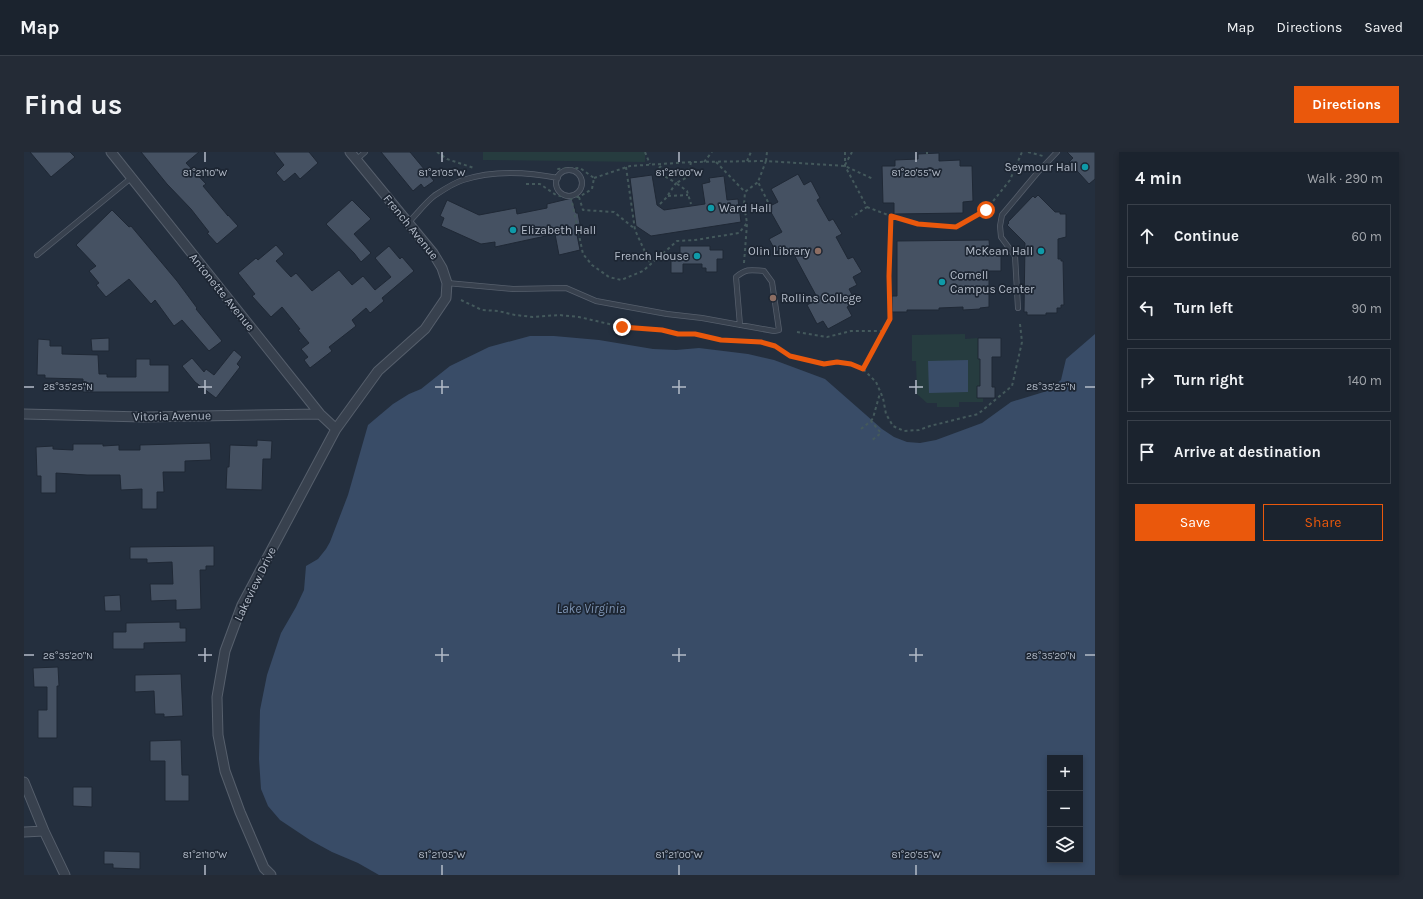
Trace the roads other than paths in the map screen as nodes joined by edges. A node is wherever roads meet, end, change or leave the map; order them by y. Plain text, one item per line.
1 (111, 152) edge
2 (350, 152) edge
3 (365, 152) edge
4 (1057, 152) edge
5 (356, 160) junction
6 (132, 178) junction
7 (558, 178) junction
8 (408, 223) junction
9 (37, 256) dead end
10 (447, 284) junction
11 (1018, 308) dead end
12 (740, 325) junction
13 (24, 414) edge
14 (320, 414) junction
15 (336, 429) junction
16 (24, 782) edge
17 (44, 831) junction
18 (24, 832) edge
19 (65, 875) edge
20 (271, 875) edge

1 - 6 street, Antonette Avenue
2 - 5 street, French Avenue
3 - 5 lane
4 - 11 lane
5 - 8 street, French Avenue
6 - 9 lane
6 - 14 street, Antonette Avenue
7 - 7 lane
7 - 8 lane
8 - 10 street, French Avenue
10 - 12 lane
10 - 15 street, Lakeview Drive
12 - 12 lane
13 - 14 street, Vitoria Avenue
14 - 15 street, Antonette Avenue
15 - 20 street, Lakeview Drive
16 - 17 street
17 - 18 street
17 - 19 street

